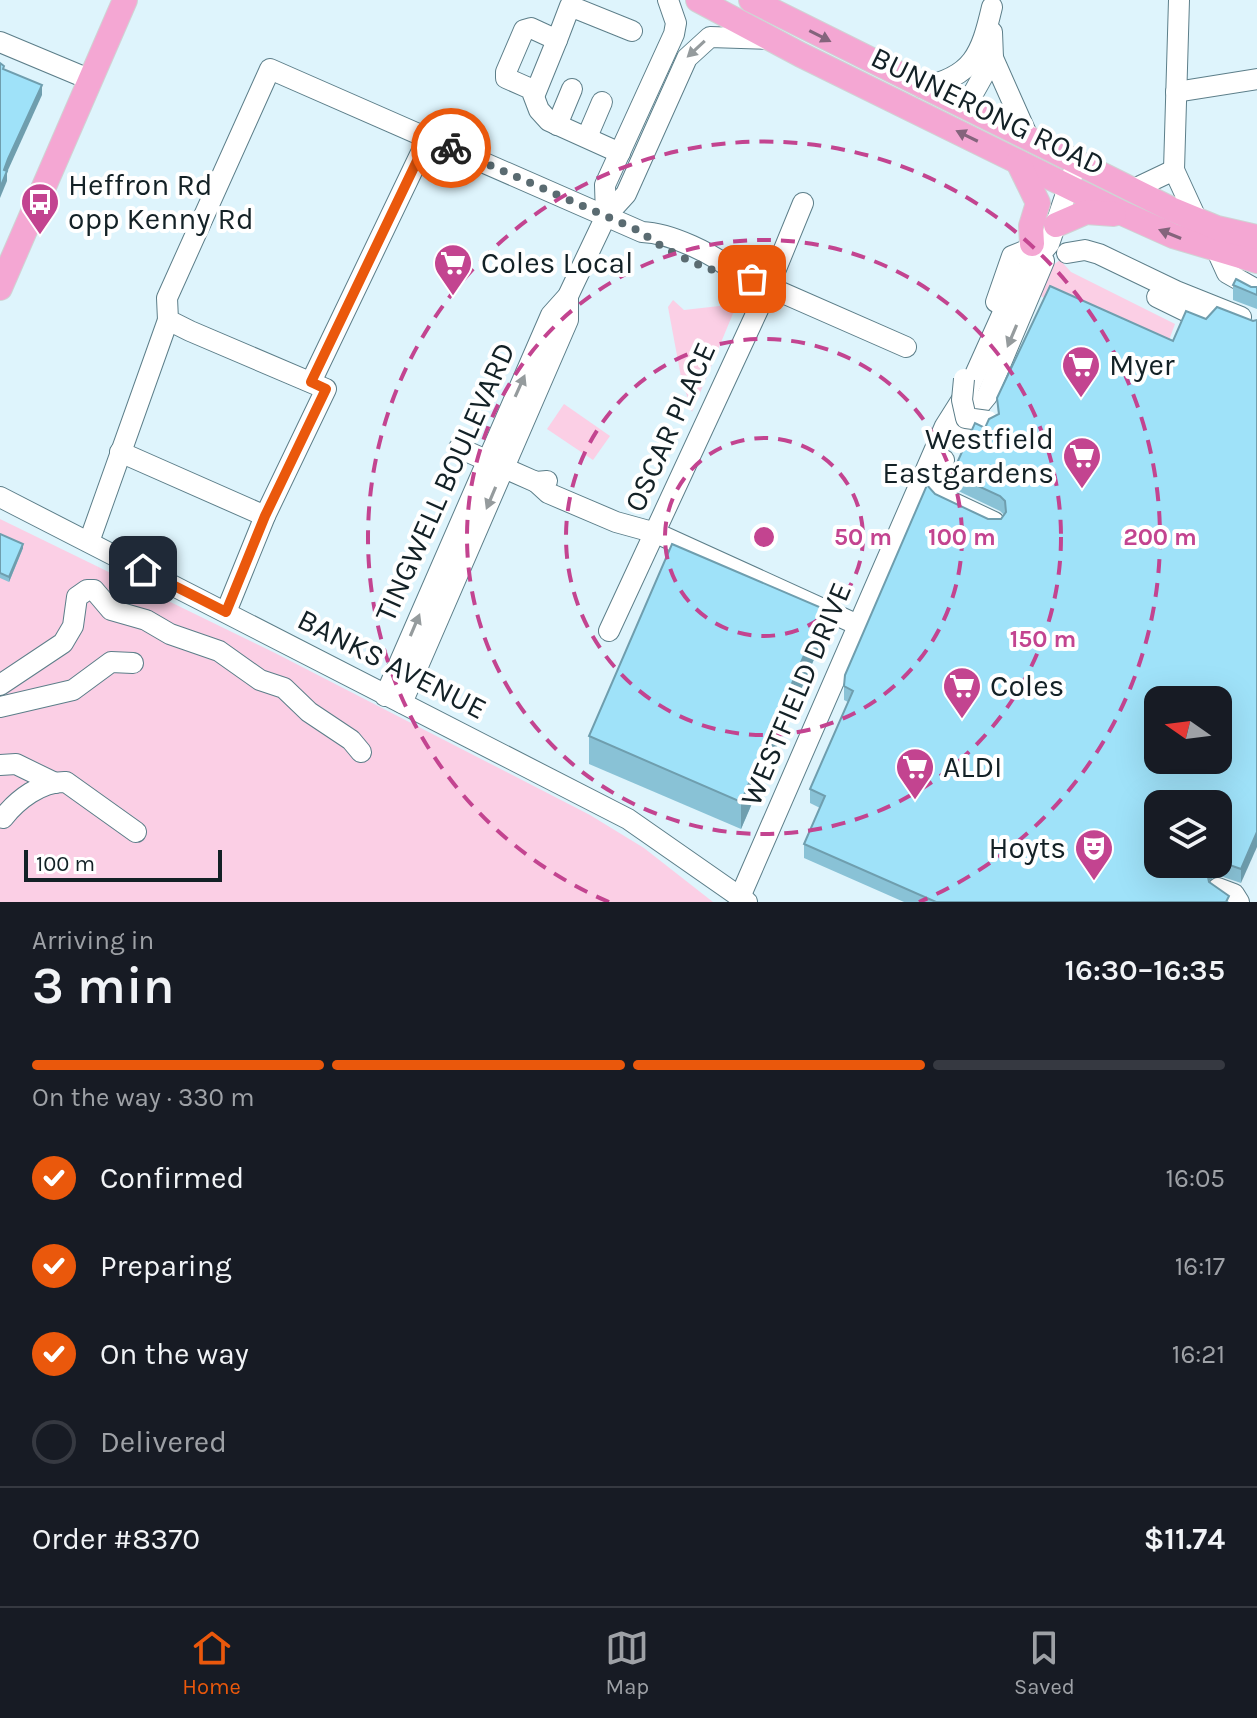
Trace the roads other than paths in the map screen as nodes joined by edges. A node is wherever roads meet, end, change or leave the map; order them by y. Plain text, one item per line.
1 (125, 0) edge
2 (668, 0) edge
3 (698, 0) edge
4 (751, 0) edge
5 (1179, 0) edge
6 (562, 3) edge
7 (992, 4) edge
8 (632, 31) dead end
9 (769, 39) junction
10 (557, 40) junction
11 (0, 42) edge
12 (993, 58) junction
13 (1257, 79) edge
14 (91, 80) junction
15 (922, 87) junction
16 (572, 89) dead end
17 (1176, 92) junction
18 (535, 94) junction
19 (602, 102) dead end
20 (965, 108) junction
21 (557, 125) junction
22 (587, 137) junction
23 (428, 138) junction
24 (1029, 139) junction
25 (620, 153) junction
26 (1018, 162) junction
27 (1076, 162) junction
28 (1174, 170) junction
29 (1066, 186) junction
30 (1132, 190) junction
31 (803, 203) dead end
32 (1124, 214) junction
33 (606, 216) junction
34 (1197, 220) junction
35 (1257, 237) edge
36 (1046, 245) junction
37 (1217, 251) junction
38 (1257, 261) edge
39 (769, 286) junction
40 (0, 288) edge
41 (1257, 290) edge
42 (168, 320) junction
43 (1204, 320) edge
44 (1250, 321) edge
45 (906, 347) dead end
46 (311, 382) junction
47 (987, 396) junction
48 (962, 424) junction
49 (459, 448) dead end
50 (120, 452) junction
51 (495, 465) junction
52 (0, 497) edge
53 (265, 516) junction
54 (994, 522) edge
55 (656, 533) junction
56 (89, 542) junction
57 (226, 612) junction
58 (858, 625) junction
59 (609, 631) dead end
60 (133, 663) dead end
61 (0, 685) edge
62 (393, 700) junction
63 (0, 707) edge
64 (361, 752) dead end
65 (0, 765) edge
66 (55, 783) junction
67 (3, 818) dead end
68 (136, 832) dead end
69 (1218, 888) edge
70 (743, 900) edge
71 (1239, 902) edge

1 - 14 main road
2 - 25 street, TINGWELL BOULEVARD
3 - 9 main road, BUNNERONG ROAD
4 -> 15 main road, BUNNERONG ROAD
5 - 17 street
6 - 8 street
6 - 10 street
7 - 12 street
7 - 15 street
26 -> 9 main road, BUNNERONG ROAD
9 -> 33 street, TINGWELL BOULEVARD
10 - 18 street
10 - 18 street
11 - 14 street
12 - 20 street
12 - 24 street
13 - 17 street
14 - 40 main road
15 - 20 main road, BUNNERONG ROAD
16 - 21 street
17 - 28 street
18 - 21 street
19 - 22 street
20 - 24 main road, BUNNERONG ROAD
21 - 22 street
22 - 25 street
23 - 33 street
23 - 42 street
23 - 46 street
24 - 27 main road, BUNNERONG ROAD
25 - 33 street, TINGWELL BOULEVARD
26 - 29 main road, BUNNERONG ROAD
26 - 36 main road
27 - 29 street, WESTFIELD DRIVE
27 - 30 main road, BUNNERONG ROAD
28 - 30 street
28 - 34 street
29 - 32 main road, BUNNERONG ROAD
29 - 36 street, WESTFIELD DRIVE
29 - 36 street, WESTFIELD DRIVE
30 - 34 main road, BUNNERONG ROAD
31 - 39 street, OSCAR PLACE
32 - 36 main road
37 -> 32 main road, BUNNERONG ROAD
33 - 39 street
33 - 51 street, TINGWELL BOULEVARD
34 - 35 main road, BUNNERONG ROAD
36 - 43 street
36 - 44 street
36 -> 47 street
36 - 48 street, bridge
36 - 58 street, WESTFIELD DRIVE
37 - 38 main road, BUNNERONG ROAD
37 - 41 street
39 - 45 street
39 - 55 street, OSCAR PLACE
42 - 46 street
42 - 50 street
46 - 53 street
47 - 48 street
47 - 48 street, bridge
48 - 54 street
49 - 51 street
50 - 53 street
50 - 56 street
51 - 55 street
51 - 62 street, TINGWELL BOULEVARD
52 - 56 street, BANKS AVENUE
53 - 57 street
55 - 58 street
55 - 59 street, OSCAR PLACE
56 - 57 street, BANKS AVENUE
57 - 62 street, BANKS AVENUE
58 - 70 street, WESTFIELD DRIVE
60 - 63 street
61 - 64 street
62 - 70 street, BANKS AVENUE
65 - 66 street
66 - 67 street
66 - 68 street
69 - 71 street

